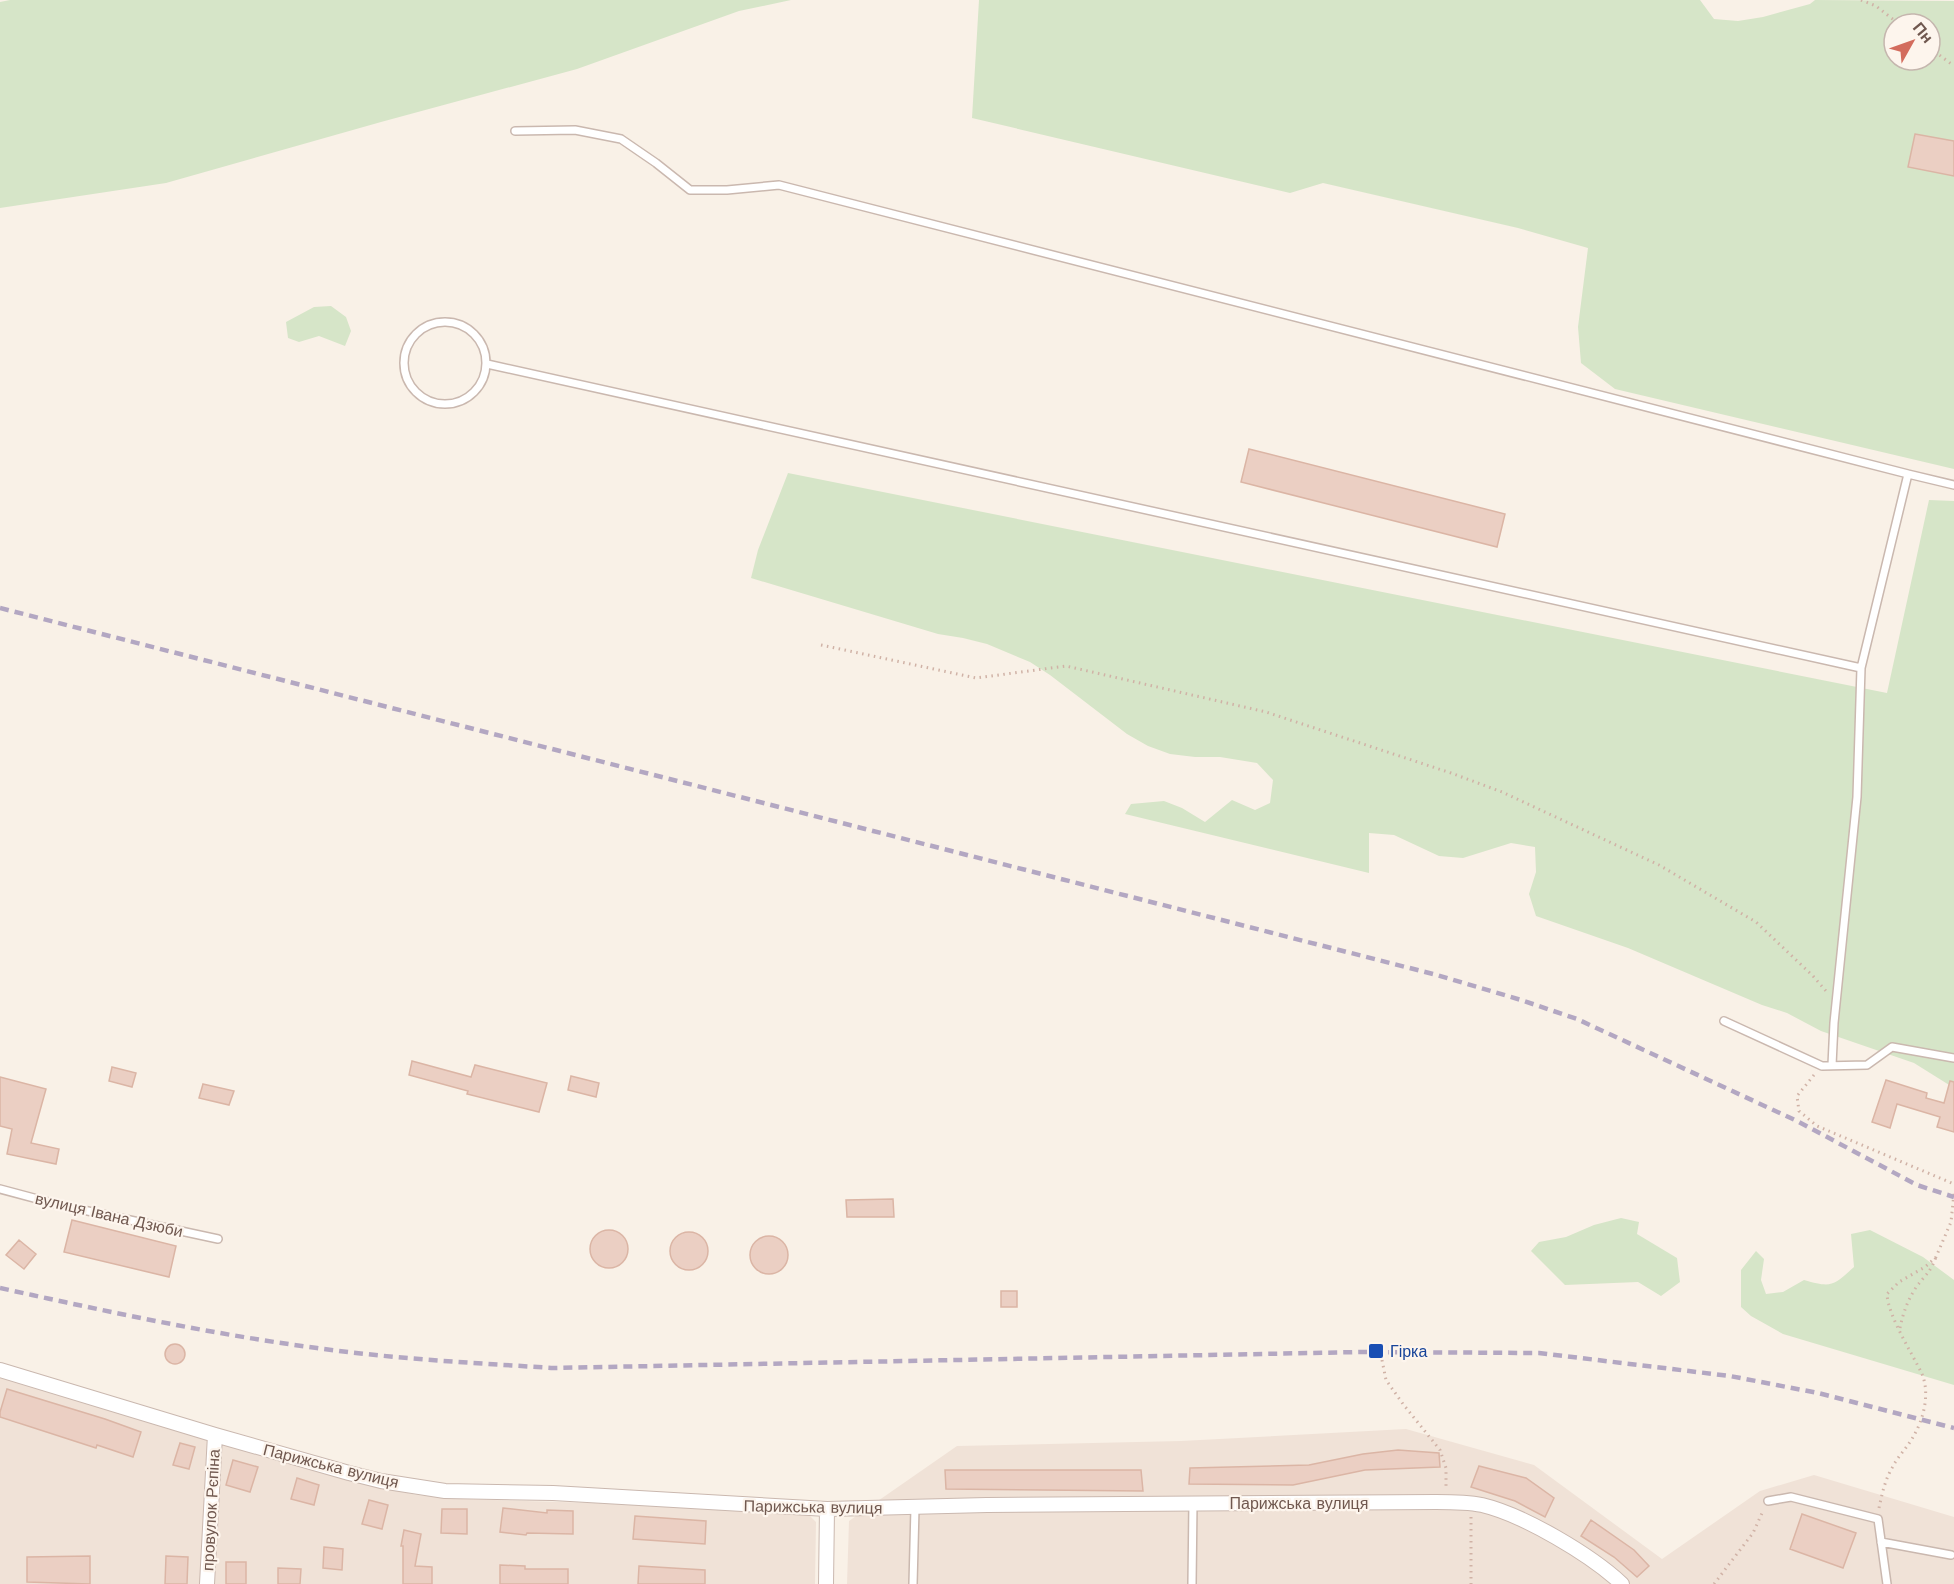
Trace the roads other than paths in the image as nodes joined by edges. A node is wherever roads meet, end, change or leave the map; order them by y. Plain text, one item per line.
1 (515, 131) dead end
2 (487, 364) junction
3 (1908, 474) junction
4 (1954, 485) edge
5 (1861, 668) junction
6 (1724, 1021) dead end
7 (1954, 1058) edge
8 (1832, 1065) junction
9 (0, 1189) edge
10 (218, 1239) dead end
11 (0, 1370) edge
12 (215, 1435) junction
13 (1768, 1502) road end
14 (1193, 1503) junction
15 (915, 1508) junction
16 (827, 1509) junction
17 (1881, 1542) junction
18 (1951, 1555) dead end
19 (207, 1584) edge
20 (826, 1584) edge
21 (913, 1584) edge
22 (1192, 1584) edge
23 (1622, 1584) edge
24 (1887, 1584) edge

1 - 3 lane
2 - 2 lane
2 - 5 lane
3 - 4 lane
3 - 5 lane
5 - 8 lane
6 - 8 lane
7 - 8 lane
9 - 10 lane, вулиця Івана Дзюби
11 - 12 street, Парижська вулиця
12 - 16 street, Парижська вулиця
12 - 19 street, провулок Рєпіна
13 - 17 lane
14 - 15 street, Парижська вулиця
14 - 22 lane
14 - 23 street, Парижська вулиця
15 - 16 street, Парижська вулиця
15 - 21 lane
16 - 20 street
17 - 18 lane
17 - 24 lane

